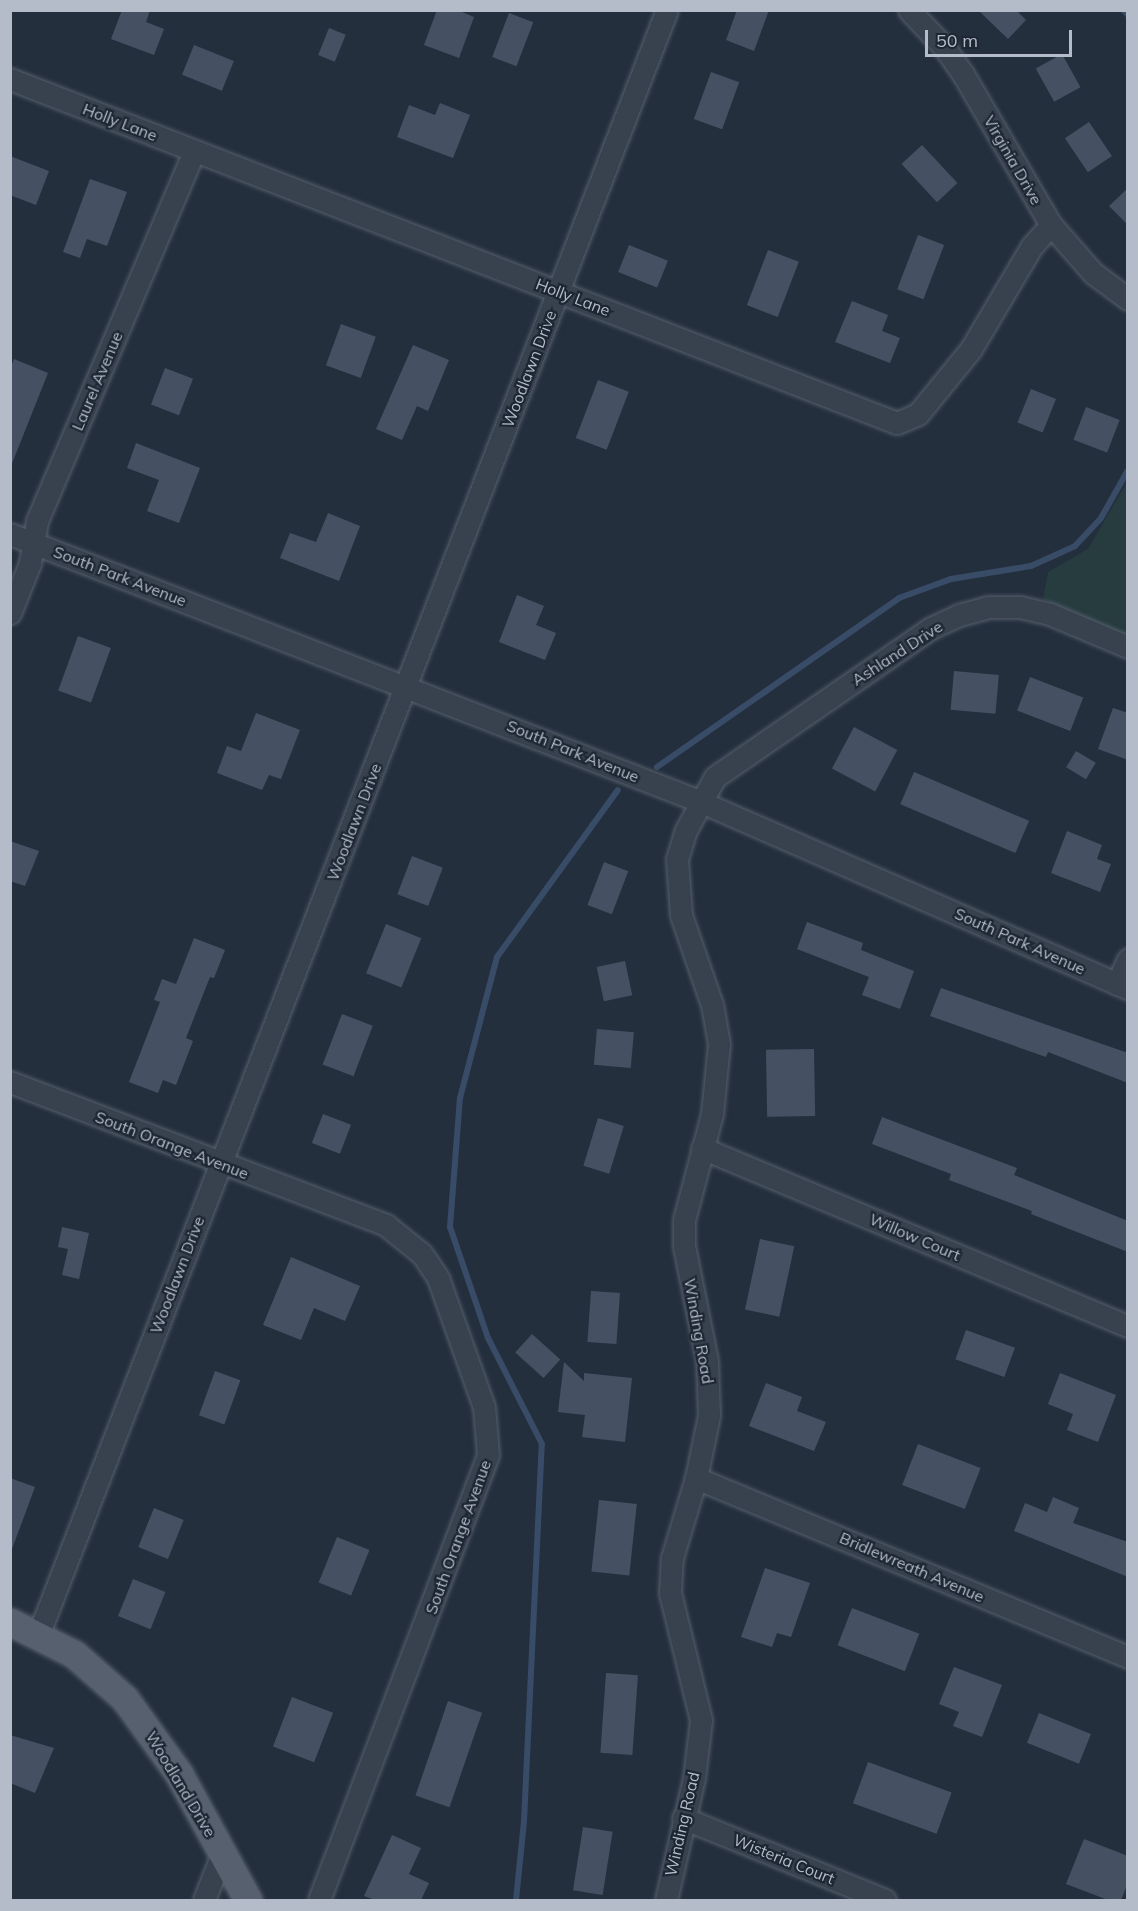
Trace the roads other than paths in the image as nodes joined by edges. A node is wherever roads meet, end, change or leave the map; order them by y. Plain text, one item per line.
1 (668, 10) edge
2 (909, 10) edge
3 (10, 79) edge
4 (194, 151) junction
5 (1051, 225) junction
6 (559, 291) junction
7 (1128, 299) edge
8 (10, 534) edge
9 (34, 543) junction
10 (10, 613) edge
11 (1128, 647) edge
12 (407, 686) junction
13 (699, 801) junction
14 (1128, 959) edge
15 (1122, 986) edge
16 (10, 1083) edge
17 (702, 1148) junction
18 (220, 1163) junction
19 (1128, 1326) edge
20 (696, 1478) junction
21 (10, 1622) edge
22 (39, 1633) junction
23 (1128, 1657) edge
24 (683, 1818) junction
25 (222, 1854) junction
26 (204, 1900) edge
27 (248, 1900) edge
28 (319, 1900) edge
29 (666, 1900) edge
30 (885, 1900) edge

1 - 6 street, Woodlawn Drive
2 - 5 street, Virginia Drive
3 - 4 street, Holly Lane
4 - 6 street, Holly Lane
4 - 9 street, Laurel Avenue
5 - 6 street, Holly Lane
5 - 7 street, Virginia Drive
6 - 12 street, Woodlawn Drive
8 - 9 street, South Park Avenue
9 - 10 street, Laurel Avenue
9 - 12 street, South Park Avenue
11 - 13 street, Ashland Drive
12 - 13 street, South Park Avenue
12 - 18 street, Woodlawn Drive
13 - 15 street, South Park Avenue
13 - 17 street, Winding Road
14 - 15 street
16 - 18 street, South Orange Avenue
17 - 19 street, Willow Court
17 - 20 street, Winding Road
18 - 22 street, Woodlawn Drive
18 - 28 street, South Orange Avenue
20 - 23 street, Bridlewreath Avenue
20 - 24 street, Winding Road
21 - 22 main road, Woodland Drive
22 - 25 main road, Woodland Drive
24 - 29 street, Winding Road
24 - 30 street, Wisteria Court
25 - 26 street
25 - 27 main road, Woodland Drive

